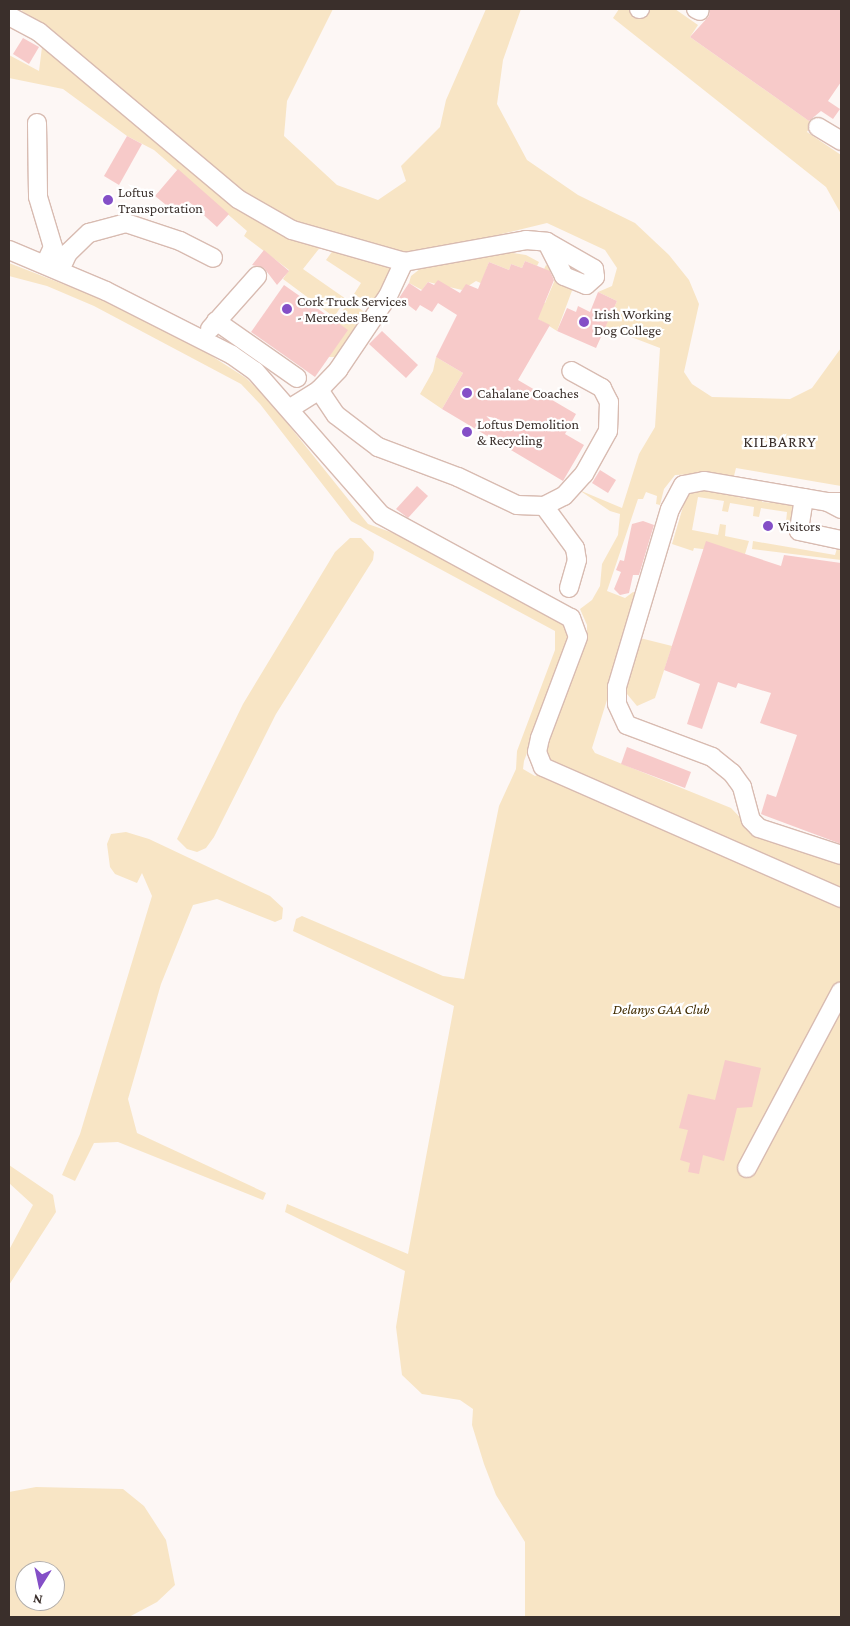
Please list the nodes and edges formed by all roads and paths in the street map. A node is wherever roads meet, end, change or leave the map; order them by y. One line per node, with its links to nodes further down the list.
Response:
1 (9, 16): 8 (lane)
2 (37, 123): 9 (lane)
3 (818, 127): 4 (lane)
4 (841, 141)
5 (547, 242): 8 (lane)
6 (9, 250): 9 (lane)
7 (213, 258): 9 (lane)
8 (404, 262): 15 (lane)
9 (52, 267): 12 (lane)
10 (257, 276): 11 (lane)
11 (216, 321): 12 (lane); 14 (lane)
12 (204, 341): 16 (lane)
13 (571, 371): 19 (lane)
14 (297, 378)
15 (319, 390): 16 (lane); 19 (lane)
16 (289, 409): 23 (lane)
17 (804, 498): 18 (lane); 20 (lane); 22 (lane)
18 (837, 504)
19 (544, 506): 21 (lane)
20 (841, 540)
21 (569, 588)
22 (841, 855)
23 (841, 898)
24 (841, 991): 25 (lane)
25 (747, 1168)

